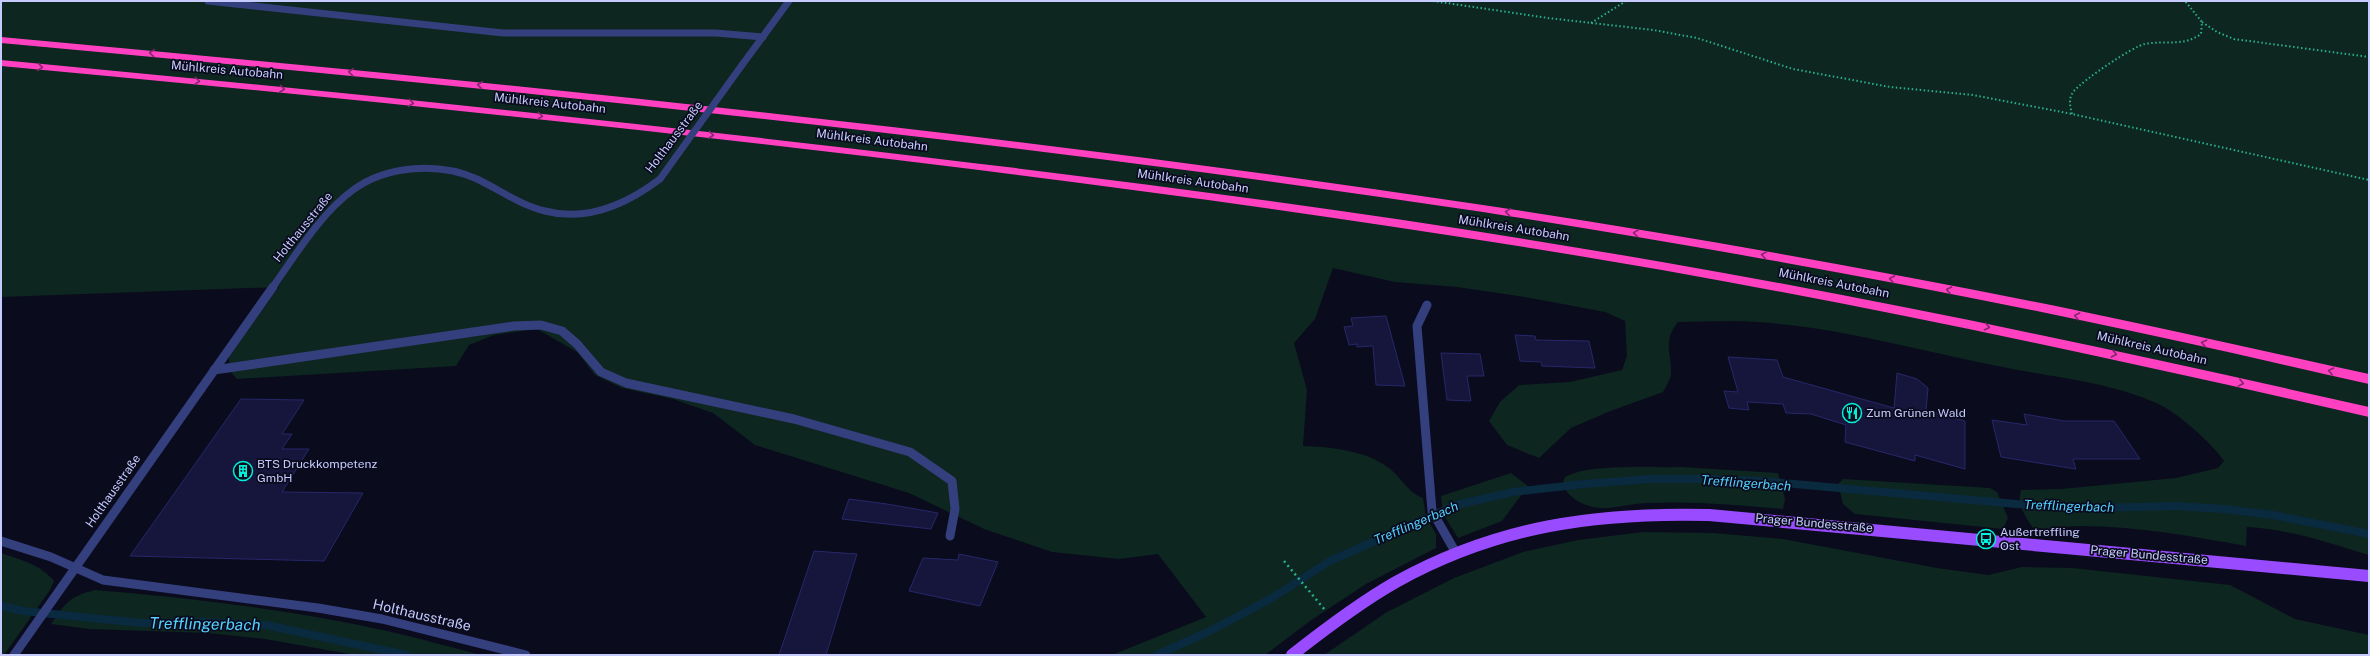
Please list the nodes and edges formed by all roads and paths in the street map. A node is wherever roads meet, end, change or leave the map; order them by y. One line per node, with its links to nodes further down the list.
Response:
1 (208, 1): 8 (street)
2 (789, 1): 8 (street, Holthausstraße)
3 (1433, 1): 7 (path)
4 (1626, 1): 7 (path)
5 (2185, 1): 6 (path)
6 (2202, 22): 10 (path); 12 (path)
7 (1590, 23): 12 (path)
8 (763, 37): 15 (street, Holthausstraße, bridge)
9 (1, 40): 16 (highway, Mühlkreis Autobahn, one-way to 9)
10 (2369, 57)
11 (1, 63): 17 (highway, Mühlkreis Autobahn, one-way to 17)
12 (2072, 114): 13 (path)
13 (2369, 180)
14 (1427, 305): 20 (street)
15 (214, 370): 18 (street); 22 (street, Holthausstraße)
16 (2369, 379)
17 (2369, 412)
18 (950, 536)
19 (1, 541): 22 (street)
20 (1456, 553): 23 (main road, Prager Bundesstraße); 27 (main road, Prager Bundesstraße)
21 (1284, 561): 24 (path)
22 (75, 569): 25 (street, Holthausstraße); 26 (street, Holthausstraße)
23 (2369, 576)
24 (1313, 595)
25 (14, 655)
26 (526, 655)
27 (1292, 655)

